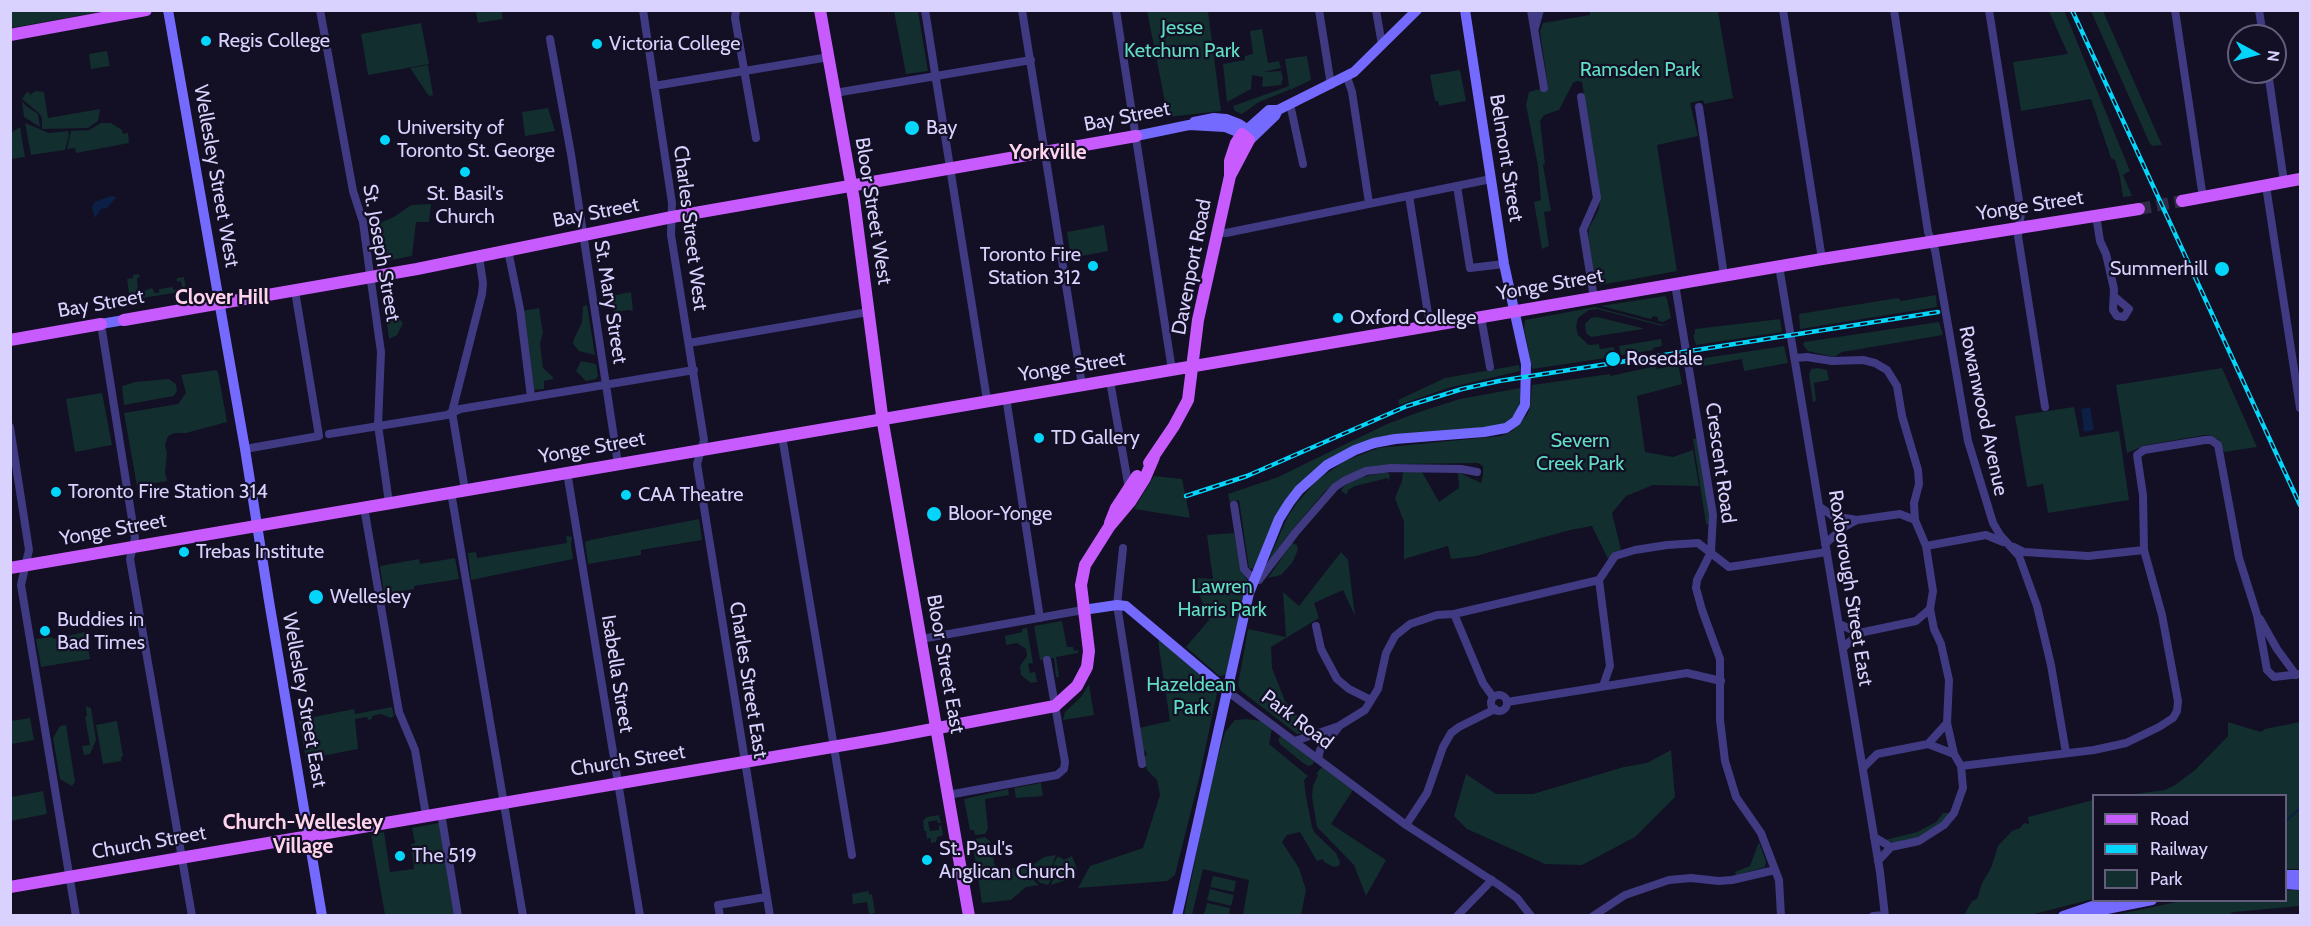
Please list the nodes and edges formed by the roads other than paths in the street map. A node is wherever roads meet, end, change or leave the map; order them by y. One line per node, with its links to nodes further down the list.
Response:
1 (146, 10): 21 (main road)
2 (168, 10): 71 (street, Wellesley Street West)
3 (320, 10): 66 (street, St. Joseph Street)
4 (643, 10): 31 (street, Charles Street West)
5 (736, 10): 26 (street)
6 (820, 10): 24 (main road, Bloor Street West)
7 (925, 10): 27 (street)
8 (1022, 10): 25 (street)
9 (1116, 10): 38 (street)
10 (1319, 10): 30 (street)
11 (1376, 10): 23 (street)
12 (1417, 10): 23 (street, Davenport Road)
13 (1465, 10): 43 (street, Belmont Street)
14 (1531, 10): 20 (street)
15 (1540, 10): 20 (street)
16 (1784, 10): 62 (street)
17 (1894, 10): 59 (street, Rowanwood Avenue)
18 (1989, 10): 56 (street)
19 (2175, 10): 50 (street)
20 (1535, 29): 32 (street)
21 (10, 35)
22 (550, 39): 58 (street, St. Mary Street)
23 (1383, 45): 28 (street, Davenport Road)
24 (828, 57): 26 (street); 33 (main road, Bloor Street West)
25 (1031, 60): 27 (street); 40 (street)
26 (744, 71): 31 (street); 39 (street)
27 (935, 76): 33 (street); 42 (street)
28 (1347, 77): 30 (street, Davenport Road); 52 (street)
29 (2270, 84): 45 (street)
30 (1331, 85): 35 (street, Davenport Road)
31 (654, 86): 55 (street, Charles Street West)
32 (1544, 88)
33 (835, 93): 48 (main road, Bloor Street West)
34 (1581, 97): 70 (street)
35 (1290, 104): 37 (street, Davenport Road); 41 (street)
36 (1699, 107): 65 (street)
37 (1248, 134): 38 (street, Bay Street); 57 (main road, Davenport Road)
38 (1136, 136): 40 (main road, Bay Street); 84 (street)
39 (756, 138)
40 (1046, 152): 42 (main road, Bay Street); 88 (street)
41 (1303, 164)
42 (950, 169): 48 (main road, Bay Street); 91 (street)
43 (1491, 179): 46 (street); 63 (street, Belmont Street)
44 (2301, 179): 45 (main road)
45 (2284, 182): 47 (main road)
46 (1457, 186): 49 (street); 63 (street)
47 (2266, 186): 50 (main road); 86 (street)
48 (851, 187): 55 (main road, Bay Street); 73 (main road, Bloor Street West)
49 (1409, 196): 52 (street); 77 (street)
50 (2203, 198): 51 (main road)
51 (2182, 201)
52 (1369, 203): 57 (street)
53 (2139, 209): 54 (main road, Yonge Street)
54 (2096, 215): 56 (main road, Yonge Street); 69 (street)
55 (672, 217): 58 (main road, Bay Street); 79 (street, Charles Street West)
56 (2019, 226): 59 (main road, Yonge Street); 92 (street)
57 (1216, 232): 81 (main road, Davenport Road)
58 (583, 235): 60 (main road, Bay Street); 87 (street, St. Mary Street)
59 (1931, 241): 62 (main road, Yonge Street); 119 (street, Rowanwood Avenue)
60 (508, 250): 61 (main road, Bay Street); 89 (street)
61 (479, 256): 66 (main road, Bay Street); 94 (street)
62 (1822, 259): 64 (main road, Yonge Street)
63 (1504, 264): 72 (street, Belmont Street)
64 (1779, 266): 65 (main road, Yonge Street); 80 (street, Roxborough Street East)
65 (1724, 275): 67 (main road, Yonge Street)
66 (370, 277): 68 (main road, Bay Street); 96 (street, St. Joseph Street)
67 (1675, 284): 70 (main road, Yonge Street); 125 (street, Crescent Road)
68 (295, 291): 71 (main road, Bay Street); 100 (street)
69 (2115, 297)
70 (1594, 298): 72 (main road, Yonge Street)
71 (220, 304): 75 (main road, Bay Street); 100 (street, Wellesley Street West)
72 (1514, 311): 74 (main road, Yonge Street); 128 (street, Belmont Street)
73 (868, 312): 79 (street); 95 (main road, Bloor Street West)
74 (1480, 317): 77 (main road, Yonge Street); 82 (street)
75 (124, 320): 76 (street, Bay Street)
76 (101, 324): 78 (main road, Bay Street); 121 (street)
77 (1430, 326): 81 (main road, Yonge Street)
78 (10, 340)
79 (689, 343): 83 (street, Charles Street West)
80 (1796, 358): 110 (street); 113 (street, Roxborough Street East)
81 (1193, 366): 84 (main road, Yonge Street); 102 (main road)
82 (1490, 367)
83 (694, 370): 87 (street); 101 (street, Charles Street West)
84 (1172, 370): 85 (main road, Yonge Street)
85 (1110, 381): 88 (main road, Yonge Street); 106 (street)
86 (2299, 383): 93 (street)
87 (606, 384): 89 (street); 103 (street, St. Mary Street)
88 (1082, 385): 90 (main road, Yonge Street)
89 (531, 397): 94 (street)
90 (1006, 397): 91 (main road, Yonge Street); 135 (street)
91 (987, 400): 95 (main road, Yonge Street)
92 (2045, 407)
93 (2301, 408)
94 (452, 412): 96 (street); 107 (street)
95 (882, 418): 99 (main road, Yonge Street); 141 (main road, Bloor Street East)
96 (378, 426): 98 (street); 109 (street, St. Joseph Street)
97 (10, 427): 126 (street)
98 (328, 434)
99 (782, 436): 101 (main road, Yonge Street); 160 (street)
100 (245, 449): 117 (street, Wellesley Street West)
101 (701, 449): 103 (main road, Yonge Street); 166 (street, Charles Street East)
102 (1154, 457): 106 (main road); 118 (main road)
103 (618, 464): 104 (main road, Yonge Street)
104 (567, 472): 107 (main road, Yonge Street); 170 (street, Isabella Street)
105 (1477, 472): 128 (street)
106 (1129, 489): 118 (main road)
107 (465, 490): 108 (main road, Yonge Street)
108 (450, 492): 109 (main road, Yonge Street); 172 (street)
109 (389, 503): 112 (main road, Yonge Street)
110 (1914, 503): 114 (street); 116 (street)
111 (1234, 505): 128 (street)
112 (364, 507): 117 (main road, Yonge Street); 174 (street)
113 (1820, 507): 115 (street); 123 (street, Roxborough Street East)
114 (1900, 514): 115 (street); 116 (street)
115 (1857, 520): 123 (street)
116 (1915, 520): 120 (street)
117 (257, 525): 121 (main road, Yonge Street); 176 (street, Wellesley Street East)
118 (1109, 527): 132 (main road)
119 (2009, 545): 120 (street); 124 (street); 162 (street, Rowanwood Avenue)
120 (1926, 546): 131 (street)
121 (132, 547): 126 (main road, Yonge Street); 180 (street)
122 (1123, 548): 130 (street)
123 (1826, 548): 125 (street); 137 (street, Roxborough Street East)
124 (2144, 550): 134 (street); 162 (street)
125 (1711, 552): 129 (street); 146 (street, Crescent Road)
126 (25, 565): 127 (main road, Yonge Street); 183 (street)
127 (10, 568)
128 (1254, 580): 149 (street)
129 (1599, 580): 133 (street); 144 (street)
130 (1117, 605): 132 (street); 149 (street, Park Road); 167 (street)
131 (1930, 609): 136 (street); 139 (street)
132 (1083, 610): 135 (street); 153 (main road)
133 (1454, 614): 150 (street); 151 (street)
134 (2257, 615): 145 (street); 145 (street)
135 (1040, 618): 141 (street)
136 (1916, 621): 139 (street); 140 (street)
137 (1839, 624): 140 (street); 142 (street, Roxborough Street East)
138 (1316, 626): 151 (street)
139 (1934, 629): 155 (street)
140 (1859, 633): 142 (street)
141 (921, 639): 157 (main road, Bloor Street East)
142 (1843, 648): 161 (street, Roxborough Street East)
143 (1047, 660): 153 (street)
144 (1610, 666): 147 (street); 148 (street)
145 (2298, 674)
146 (1721, 681): 147 (street); 182 (street, Crescent Road)
147 (1622, 682): 148 (street)
148 (1603, 686): 152 (street)
149 (1227, 691): 158 (street, Park Road); 198 (street)
150 (1493, 697): 152 (street); 154 (street)
151 (1371, 700): 156 (street)
152 (1507, 702): 154 (street)
153 (1055, 706): 157 (main road, Church Street); 171 (street)
154 (1495, 710): 175 (street)
155 (1947, 723): 159 (street); 164 (street)
156 (1339, 726): 158 (street); 165 (street)
157 (936, 729): 160 (main road, Church Street); 171 (main road, Bloor Street East)
158 (1295, 741): 165 (street, Park Road)
159 (1928, 744): 163 (street); 164 (street)
160 (834, 747): 166 (main road, Church Street); 179 (street)
161 (1859, 747): 163 (street); 169 (street, Roxborough Street East)
162 (2066, 753): 168 (street)
163 (1877, 754): 169 (street)
164 (1954, 754): 168 (street)
165 (1318, 759): 175 (street, Park Road)
166 (744, 762): 170 (main road, Church Street); 186 (street, Charles Street East)
167 (1142, 764)
168 (1961, 766): 178 (street)
169 (1863, 768): 177 (street, Roxborough Street East)
170 (618, 783): 172 (main road, Church Street); 194 (street, Isabella Street)
171 (948, 795): 197 (main road, Bloor Street East)
172 (503, 802): 173 (main road, Church Street); 193 (street)
173 (441, 813): 174 (main road, Church Street); 192 (street)
174 (426, 815): 176 (main road, Church Street)
175 (1406, 825): 184 (street, Park Road)
176 (309, 836): 180 (main road, Church Street); 191 (street, Wellesley Street East)
177 (1874, 837): 178 (street); 181 (street, Roxborough Street East)
178 (1891, 847): 181 (street)
179 (852, 855)
180 (182, 858): 183 (main road, Church Street); 190 (street)
181 (1878, 861): 204 (street, Roxborough Street East)
182 (1775, 870): 201 (street); 202 (street, Crescent Road)
183 (69, 877): 185 (main road, Church Street); 189 (street)
184 (1492, 880): 199 (street); 200 (street, Park Road)
185 (10, 887)
186 (766, 897): 195 (street); 196 (street, Charles Street East)
187 (2104, 902): 205 (street)
188 (2141, 902): 206 (street)
189 (76, 915)
190 (192, 915)
191 (322, 915)
192 (458, 915)
193 (523, 915)
194 (640, 915)
195 (720, 915)
196 (770, 915)
197 (969, 915)
198 (1177, 915)
199 (1457, 915)
200 (1531, 915)
201 (1593, 915)
202 (1781, 915)
203 (1873, 915): 204 (street)
204 (1885, 915)
205 (2063, 915)
206 (2072, 915)

